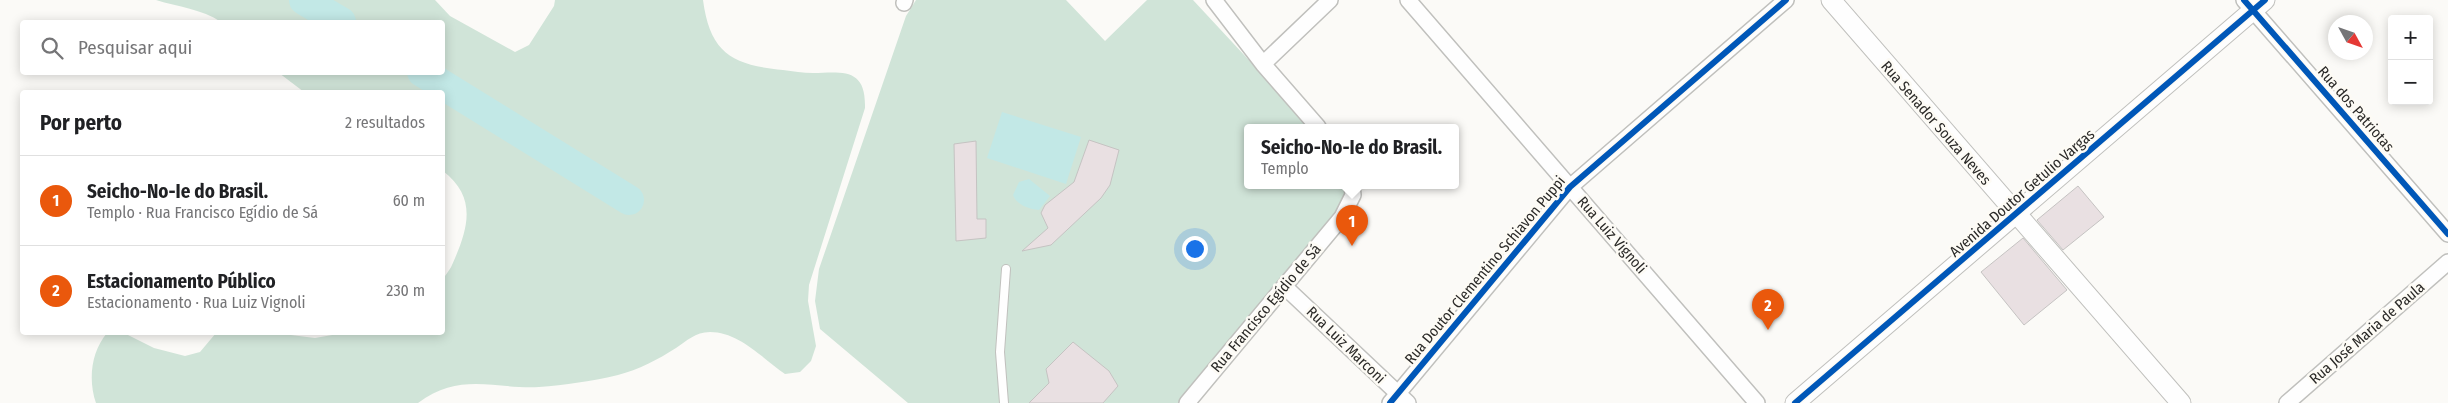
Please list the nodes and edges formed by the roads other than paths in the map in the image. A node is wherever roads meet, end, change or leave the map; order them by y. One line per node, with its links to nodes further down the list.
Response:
1 (1214, 0): 7 (street)
2 (1330, 0): 7 (street)
3 (1408, 0): 9 (street, Rua Luiz Vignoli)
4 (1786, 0): 9 (street, Rua Doutor Clementino Schiavon Puppi)
5 (1831, 0): 11 (street, Rua Senador Souza Neves)
6 (2254, 3): 11 (street, Avenida Doutor Getulio Vargas); 12 (street, Rua dos Patriotas)
7 (1263, 64): 8 (street)
8 (1315, 124)
9 (1570, 187): 16 (street, Rua Doutor Clementino Schiavon Puppi); 19 (street, Rua Luiz Vignoli)
10 (1352, 189): 15 (street, Rua Francisco Egídio de Sá)
11 (2016, 215): 20 (street, Avenida Doutor Getulio Vargas); 21 (street, Rua Senador Souza Neves)
12 (2448, 234)
13 (2448, 262): 22 (street, Rua José Maria de Paula)
14 (1006, 269): 17 (lane)
15 (1285, 287): 16 (street, Rua Luiz Marconi); 18 (street, Rua Francisco Egídio de Sá)
16 (1398, 400)
17 (1004, 403)
18 (1187, 403)
19 (1758, 403)
20 (1795, 403)
21 (2181, 403)
22 (2286, 403)

